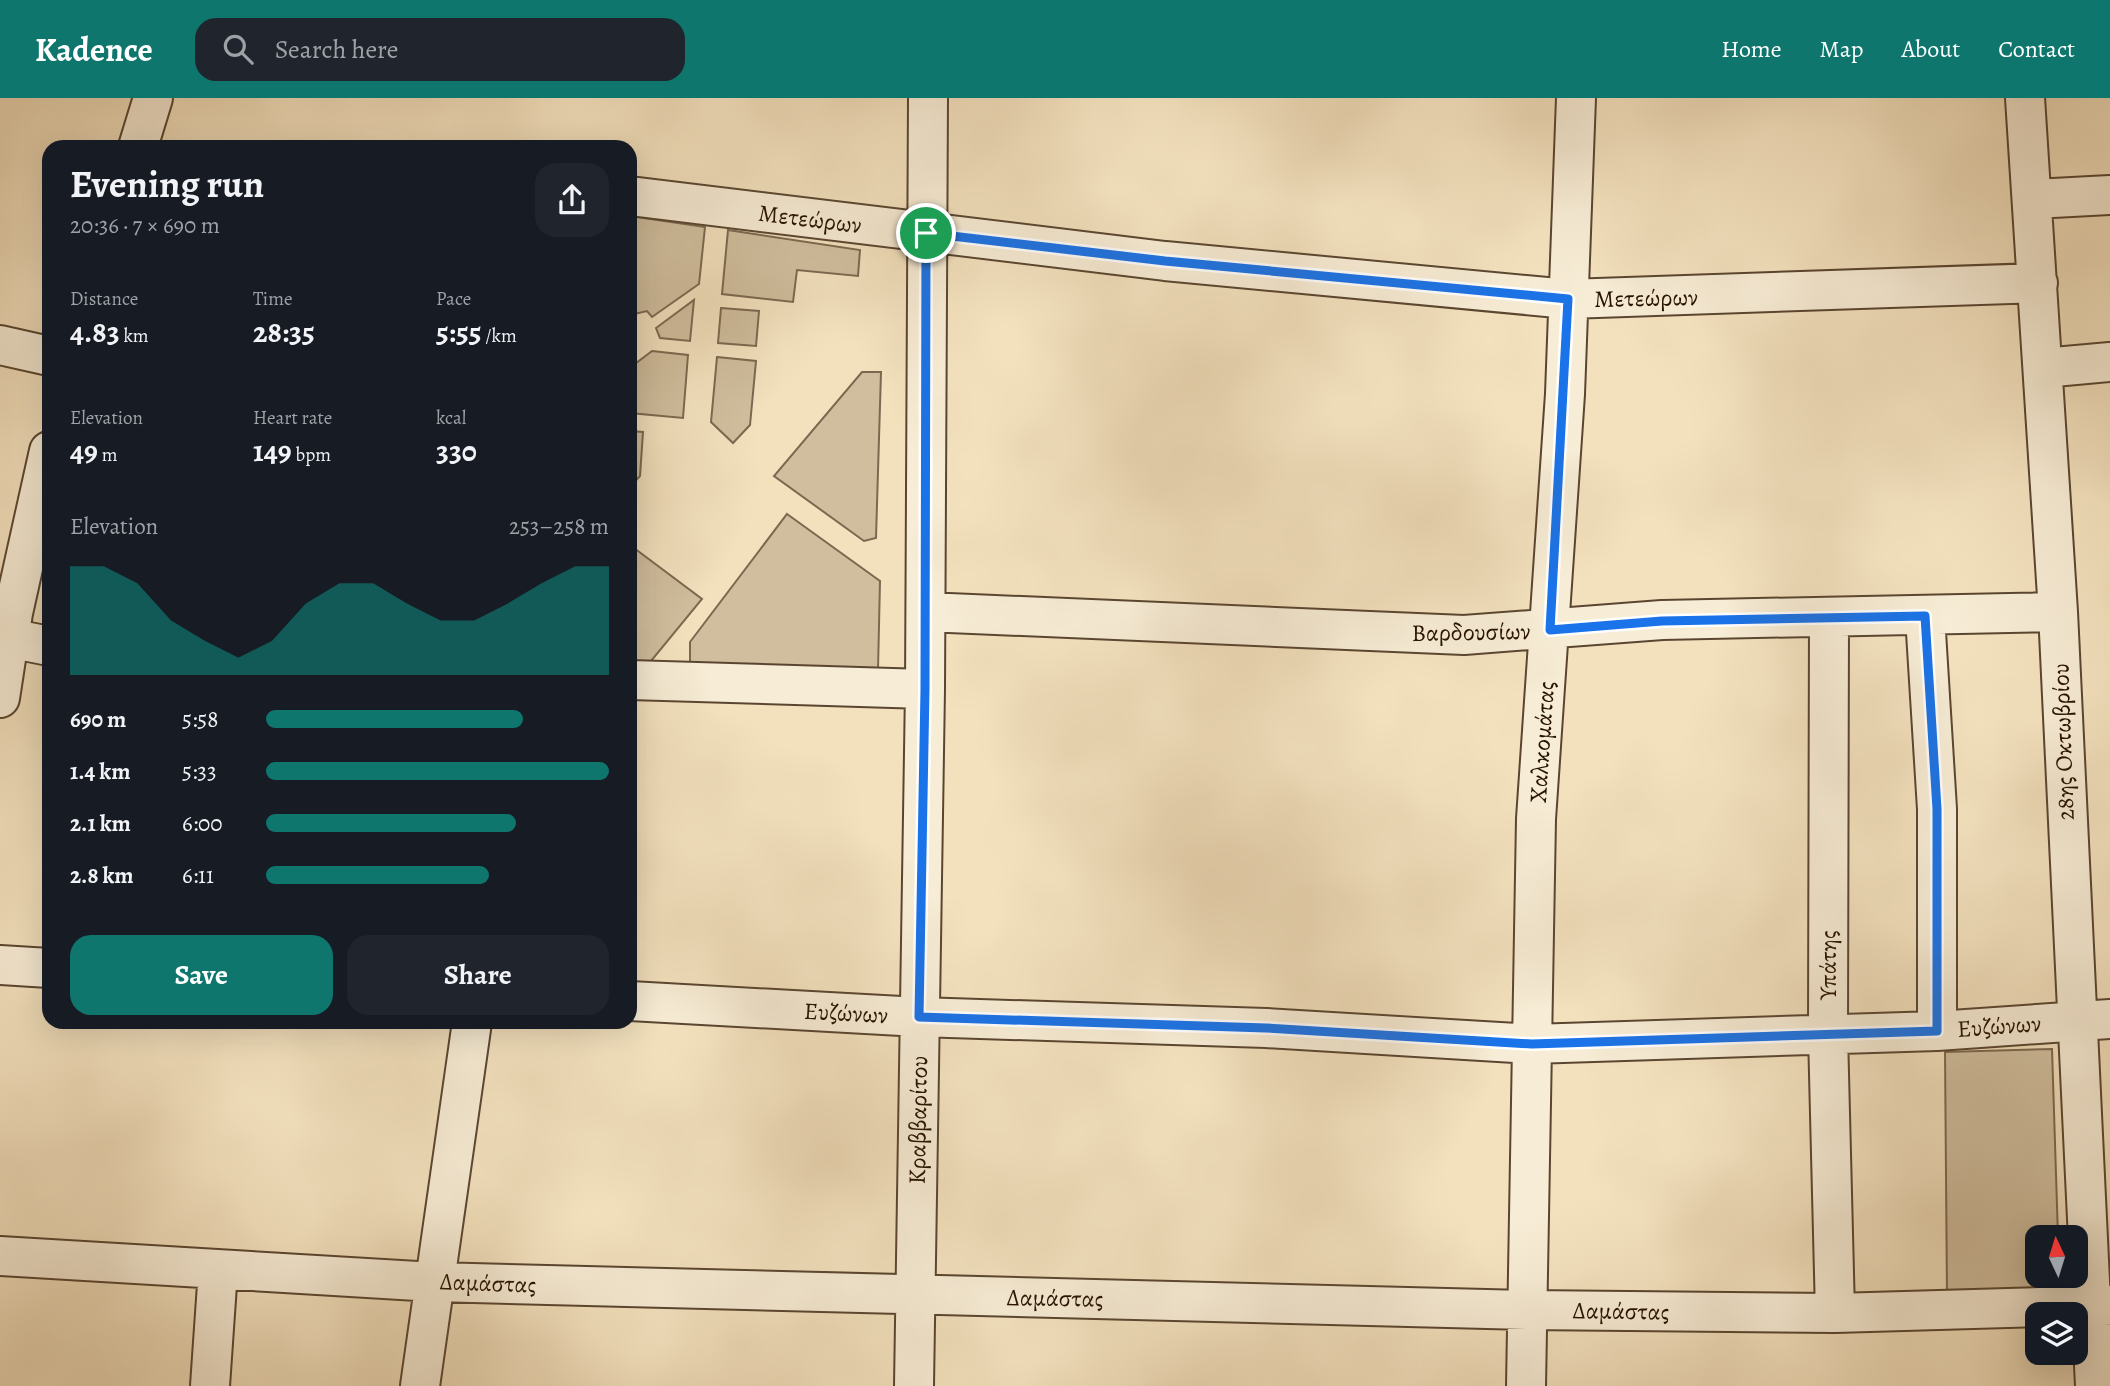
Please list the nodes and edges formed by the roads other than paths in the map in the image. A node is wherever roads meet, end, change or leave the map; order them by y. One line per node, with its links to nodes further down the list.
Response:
1 (153, 98): 5 (street)
2 (928, 98): 9 (street, Κραββαρίτου)
3 (1576, 98): 11 (street, Χαλκομάτας)
4 (2025, 98): 8 (street, 28ης Οκτωβρίου)
5 (140, 140)
6 (2110, 195): 8 (street)
7 (637, 197): 9 (street, Μετεώρων)
8 (2034, 199): 10 (street, 28ης Οκτωβρίου)
9 (926, 233): 11 (street, Μετεώρων); 17 (street, Κραββαρίτου)
10 (2038, 283): 11 (street, Μετεώρων); 15 (street, 28ης Οκτωβρίου)
11 (1568, 299): 22 (street, Χαλκομάτας)
12 (0, 345): 13 (street)
13 (42, 354)
14 (2110, 362): 15 (street)
15 (2043, 368): 18 (street, 28ης Οκτωβρίου)
16 (42, 479): 21 (street)
17 (926, 612): 22 (street, Βαρδουσίων); 25 (street, Κραββαρίτου)
18 (2058, 612): 19 (street, Βαρδουσίων); 31 (street, 28ης Οκτωβρίου)
19 (1925, 616): 20 (street, Βαρδουσίων); 33 (street)
20 (1829, 617): 22 (street, Βαρδουσίων); 34 (street, Υπάτης)
21 (7, 621): 23 (street); 26 (street)
22 (1550, 630): 35 (street, Χαλκομάτας)
23 (42, 642)
24 (637, 680): 25 (street)
25 (925, 689): 30 (street, Κραββαρίτου)
26 (0, 698)
27 (0, 965): 28 (street)
28 (42, 968)
29 (637, 1001): 30 (street, Ευζώνων)
30 (919, 1017): 35 (street, Ευζώνων); 39 (street, Κραββαρίτου)
31 (2093, 1020): 33 (street, Ευζώνων); 40 (street, 28ης Οκτωβρίου)
32 (471, 1029): 38 (street)
33 (1937, 1031): 34 (street, Ευζώνων)
34 (1828, 1034): 35 (street, Ευζώνων); 42 (street, Υπάτης)
35 (1532, 1044): 41 (street, Χαλκομάτας)
36 (0, 1256): 37 (street, Δαμάστας)
37 (218, 1270): 38 (street, Δαμάστας); 43 (street)
38 (434, 1282): 39 (street, Δαμάστας); 44 (street)
39 (917, 1294): 41 (street, Δαμάστας); 45 (street, Κραββαρίτου)
40 (2101, 1306): 42 (street, Δαμάστας); 47 (street, 28ης Οκτωβρίου)
41 (1527, 1310): 42 (street, Δαμάστας); 46 (street, Χαλκομάτας)
42 (1835, 1313)
43 (209, 1386)
44 (420, 1386)
45 (914, 1386)
46 (1526, 1386)
47 (2095, 1386)

